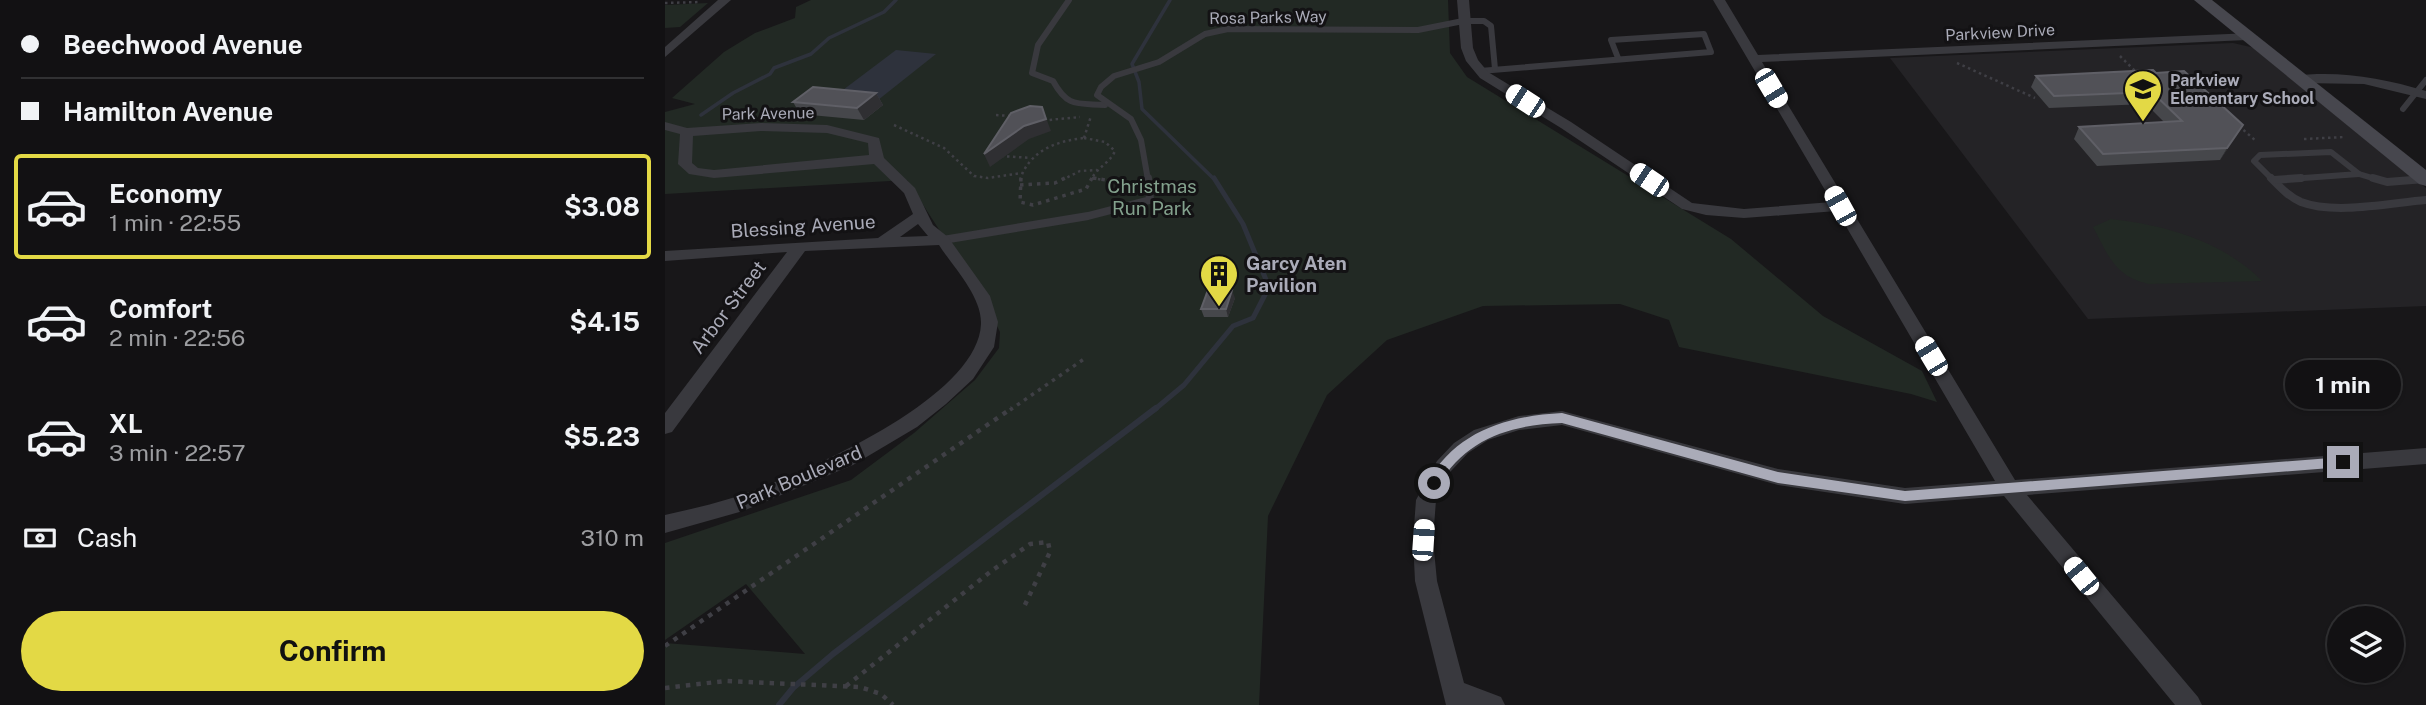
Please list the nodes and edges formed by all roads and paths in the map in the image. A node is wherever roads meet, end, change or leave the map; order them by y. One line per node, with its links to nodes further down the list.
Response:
1 (725, 0): 11 (street)
2 (1069, 0): 21 (lane)
3 (1462, 0): 8 (street)
4 (1719, 0): 13 (street)
5 (2202, 0): 9 (street)
6 (709, 2): 7 (path)
7 (665, 4)
8 (1463, 21): 15 (street); 15 (lane); 21 (lane, Rosa Parks Way)
9 (2247, 36): 13 (street, Parkview Drive); 17 (street)
10 (2113, 50): 16 (path)
11 (665, 54)
12 (1618, 58): 12 (lane); 15 (lane)
13 (1754, 59): 47 (street)
14 (1957, 62): 20 (path)
15 (1487, 70): 47 (street)
16 (2143, 79)
17 (2299, 79): 19 (street); 30 (street)
18 (2426, 80): 19 (lane)
19 (2421, 93): 22 (lane)
20 (2035, 98)
21 (1105, 105): 49 (lane)
22 (2403, 109)
23 (996, 115): 24 (path)
24 (1021, 117)
25 (1035, 117): 31 (path)
26 (2235, 123): 33 (path)
27 (894, 125): 39 (path)
28 (665, 126): 29 (street, Park Avenue)
29 (687, 132): 36 (street, Park Avenue); 36 (street)
30 (2369, 135): 32 (path); 43 (street)
31 (1084, 138): 35 (path); 38 (path)
32 (2297, 139)
33 (2248, 142)
34 (998, 155): 37 (path)
35 (1033, 157): 37 (path); 39 (path)
36 (877, 159): 48 (street, Park Avenue)
37 (1016, 159): 39 (path)
38 (1097, 170): 41 (path); 45 (path)
39 (1022, 171): 45 (path)
40 (2359, 174): 42 (lane); 42 (lane); 43 (lane)
41 (1092, 178): 44 (path); 45 (path)
42 (2274, 180): 46 (lane)
43 (2426, 180)
44 (1112, 181)
45 (1020, 185)
46 (2426, 200)
47 (1840, 206): 56 (street)
48 (922, 215): 49 (street, Park Avenue); 50 (street)
49 (943, 240): 50 (street, Blessing Avenue); 57 (street, Park Boulevard)
50 (882, 242): 51 (street, Blessing Avenue)
51 (800, 246): 52 (street, Blessing Avenue); 54 (street, Arbor Street)
52 (665, 256)
53 (1084, 359): 59 (path)
54 (665, 427)
55 (2426, 456): 56 (street)
56 (2010, 489): 62 (street); 65 (street)
57 (665, 524)
58 (1023, 609): 60 (path)
59 (665, 646)
60 (846, 686): 61 (path); 63 (path)
61 (665, 688)
62 (1455, 697): 64 (street)
63 (893, 705)
64 (1493, 705)
65 (2190, 705)

